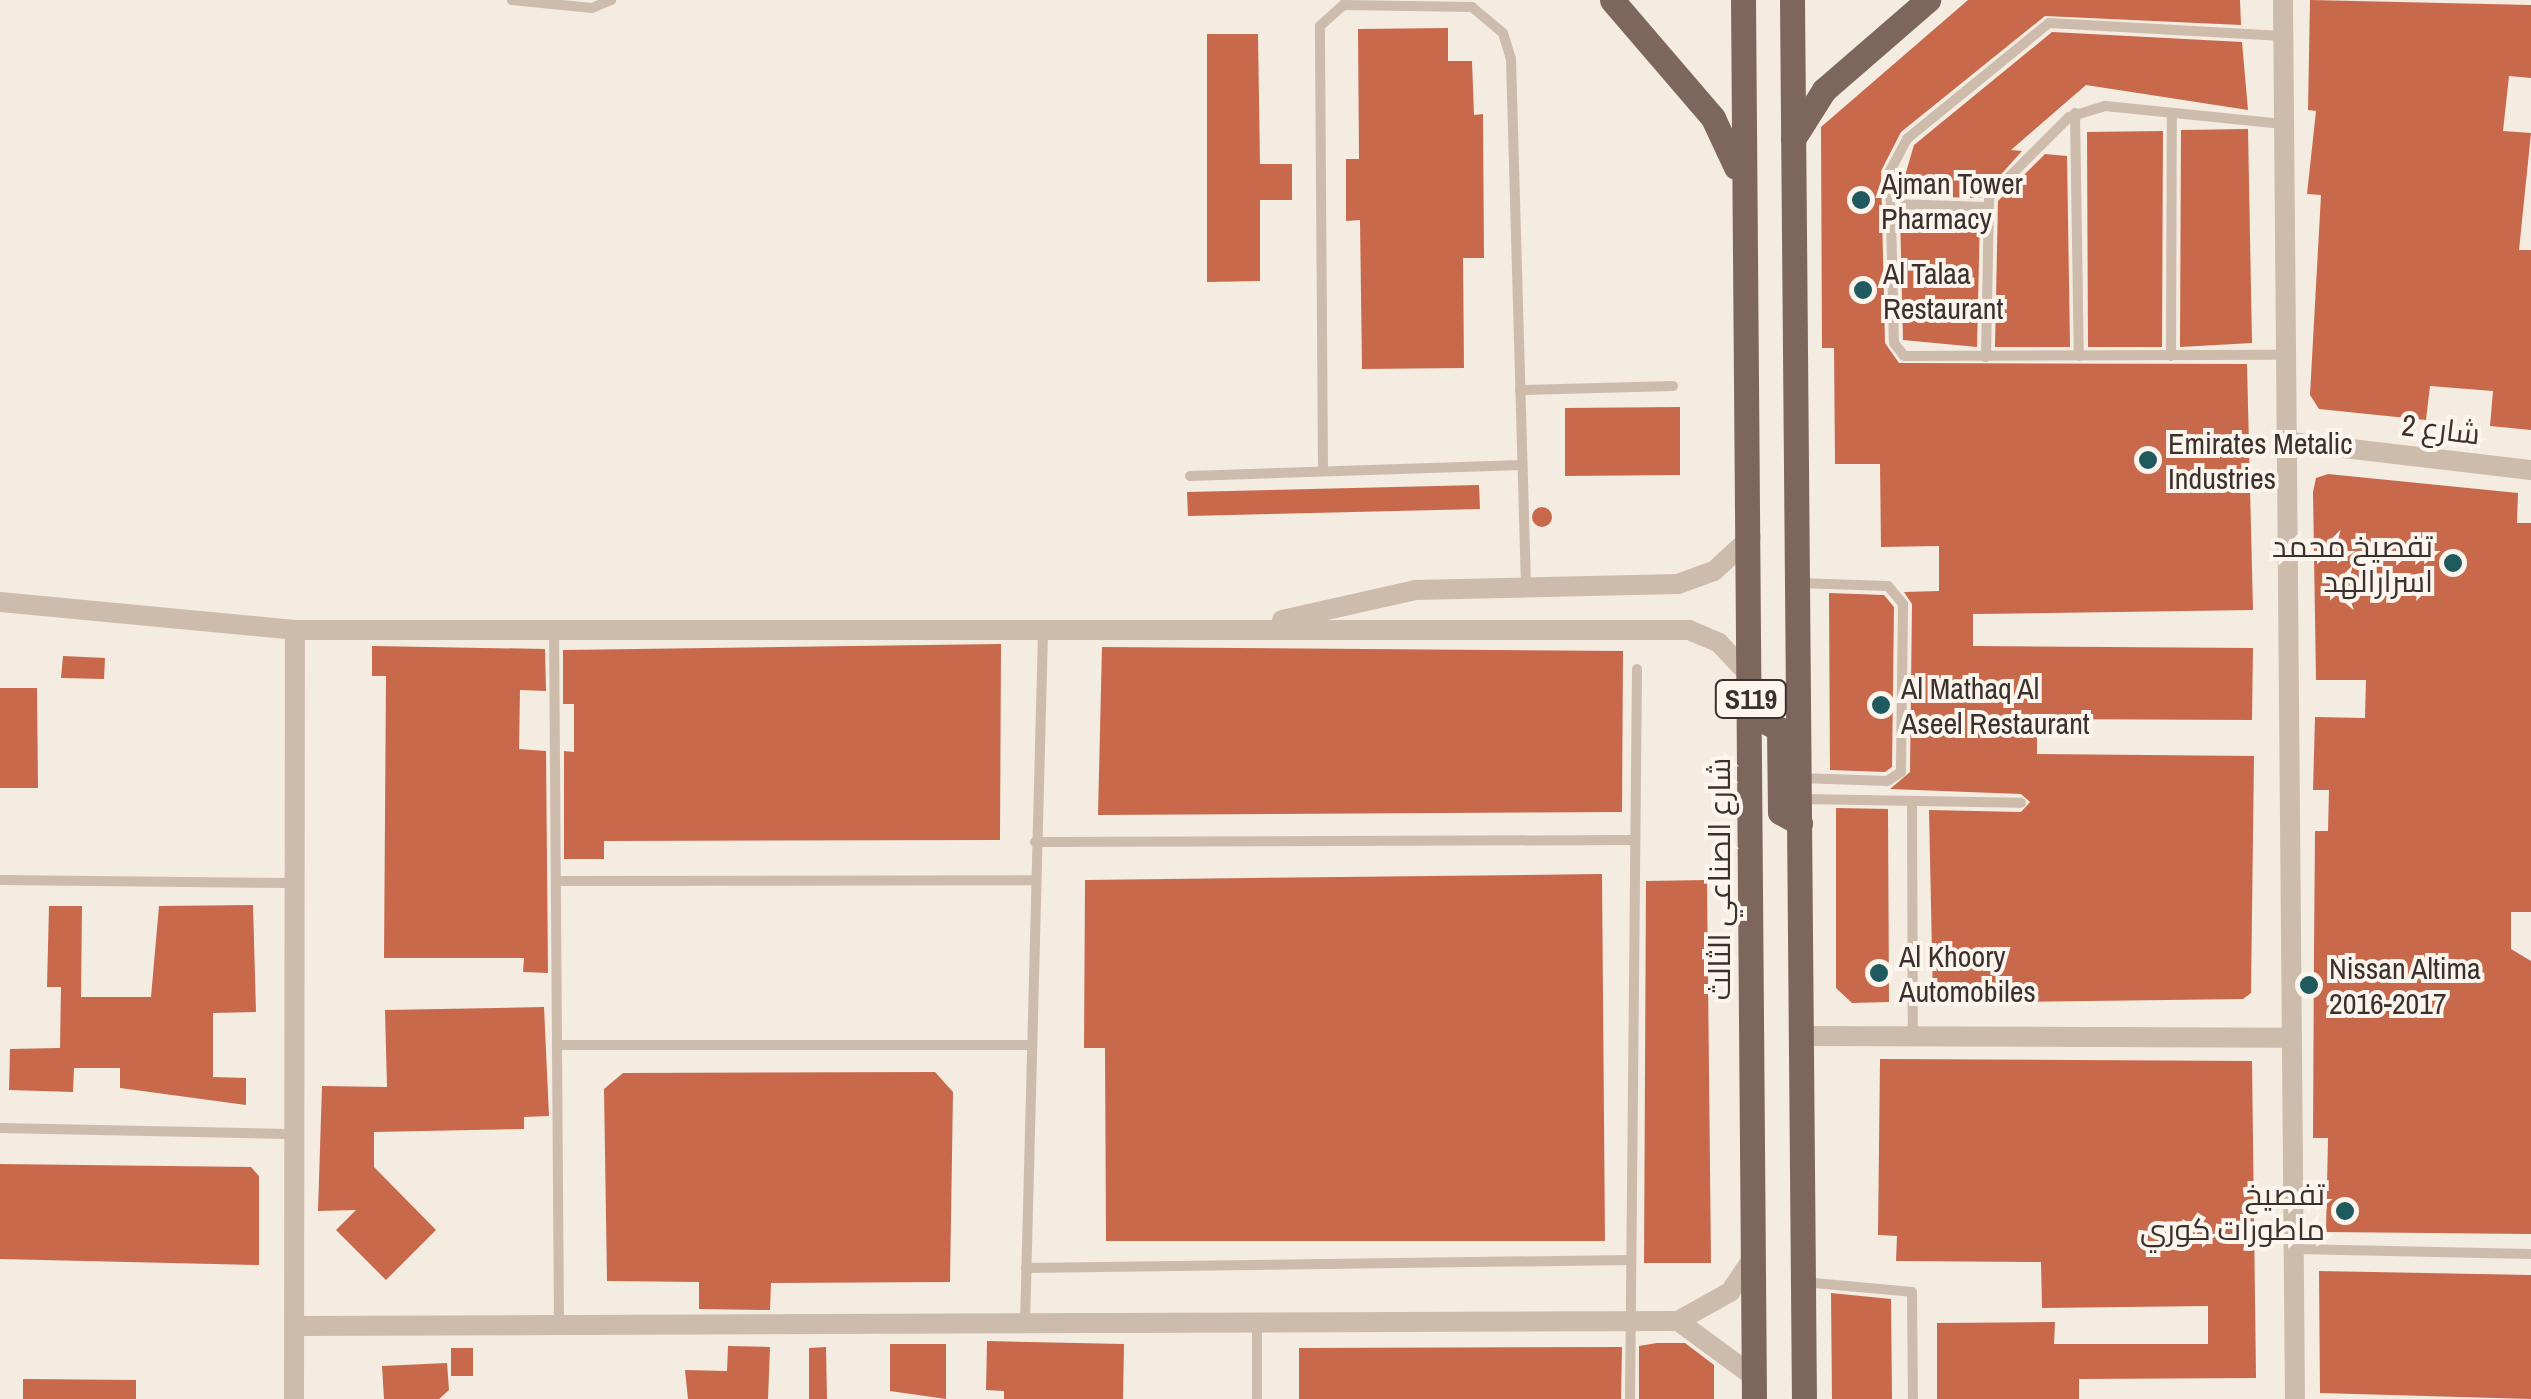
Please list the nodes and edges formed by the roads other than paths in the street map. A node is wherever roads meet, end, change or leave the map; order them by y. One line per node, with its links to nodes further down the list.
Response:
1 (512, 0): 2 (lane)
2 (611, 0)
3 (1612, 0): 13 (main road)
4 (1742, 0): 13 (main road, شارع الصناعي الثالث / S119)
5 (1792, 0): 12 (main road, S119)
6 (1928, 0): 12 (main road)
7 (2283, 0): 8 (street)
8 (2283, 36): 11 (street); 14 (lane)
9 (2076, 113): 10 (lane); 15 (lane); 17 (lane)
10 (2172, 113): 11 (lane); 18 (lane)
11 (2283, 124): 16 (street)
12 (1789, 149): 28 (main road, S119)
13 (1742, 184): 27 (main road, شارع الصناعي الثالث / S119)
14 (1891, 204): 15 (lane); 19 (lane)
15 (1986, 207): 19 (lane)
16 (2284, 355): 18 (lane); 22 (street)
17 (2079, 356): 18 (lane); 19 (lane)
18 (2172, 356)
19 (1986, 357)
20 (1673, 386): 21 (lane)
21 (1520, 390): 23 (lane); 25 (lane)
22 (2284, 440): 24 (street, شارع 2); 49 (street)
23 (1522, 465): 25 (lane); 29 (lane)
24 (2531, 470)
25 (1323, 472): 26 (lane)
26 (1190, 476)
27 (1751, 537): 29 (street); 36 (main road, شارع الصناعي الثالث / S119)
28 (1796, 583): 38 (main road, S119); 38 (lane)
29 (1526, 586): 31 (street)
30 (0, 602): 33 (street)
31 (1266, 625): 34 (street); 36 (street)
32 (554, 626): 33 (street); 34 (street); 45 (lane)
33 (295, 630): 46 (street)
34 (1043, 631): 42 (lane)
35 (1637, 668): 41 (lane)
36 (1751, 677): 37 (main road, شارع الصناعي الثالث / S119)
37 (1751, 714): 38 (main road); 57 (main road, شارع الصناعي الثالث / S119)
38 (1800, 800): 39 (lane); 47 (main road, S119)
39 (1912, 801): 40 (lane); 48 (lane)
40 (2021, 804)
41 (1635, 840): 42 (lane); 56 (lane)
42 (1035, 842): 44 (lane)
43 (0, 880): 46 (lane)
44 (1034, 880): 45 (lane); 51 (lane)
45 (558, 881): 50 (lane)
46 (294, 883): 53 (street)
47 (1802, 1036): 48 (street); 59 (main road, S119)
48 (1913, 1036): 49 (street)
49 (2292, 1038): 54 (street)
50 (561, 1045): 51 (lane); 65 (lane)
51 (1031, 1045): 58 (lane)
52 (0, 1128): 53 (lane)
53 (297, 1134): 64 (street)
54 (2295, 1249): 55 (lane); 72 (street)
55 (2531, 1254)
56 (1630, 1260): 58 (lane); 61 (lane)
57 (1752, 1260): 60 (street); 66 (main road, شارع الصناعي الثالث / S119)
58 (1026, 1268): 63 (lane)
59 (1803, 1282): 70 (main road, S119); 71 (lane)
60 (1678, 1321): 61 (street); 66 (street)
61 (1630, 1322): 62 (street); 69 (lane)
62 (1257, 1324): 63 (street); 68 (lane)
63 (1025, 1325): 65 (street)
64 (295, 1326): 65 (street); 67 (street)
65 (559, 1326)
66 (1754, 1387)
67 (294, 1399)
68 (1257, 1399)
69 (1630, 1399)
70 (1804, 1399)
71 (1913, 1399)
72 (2295, 1399)

